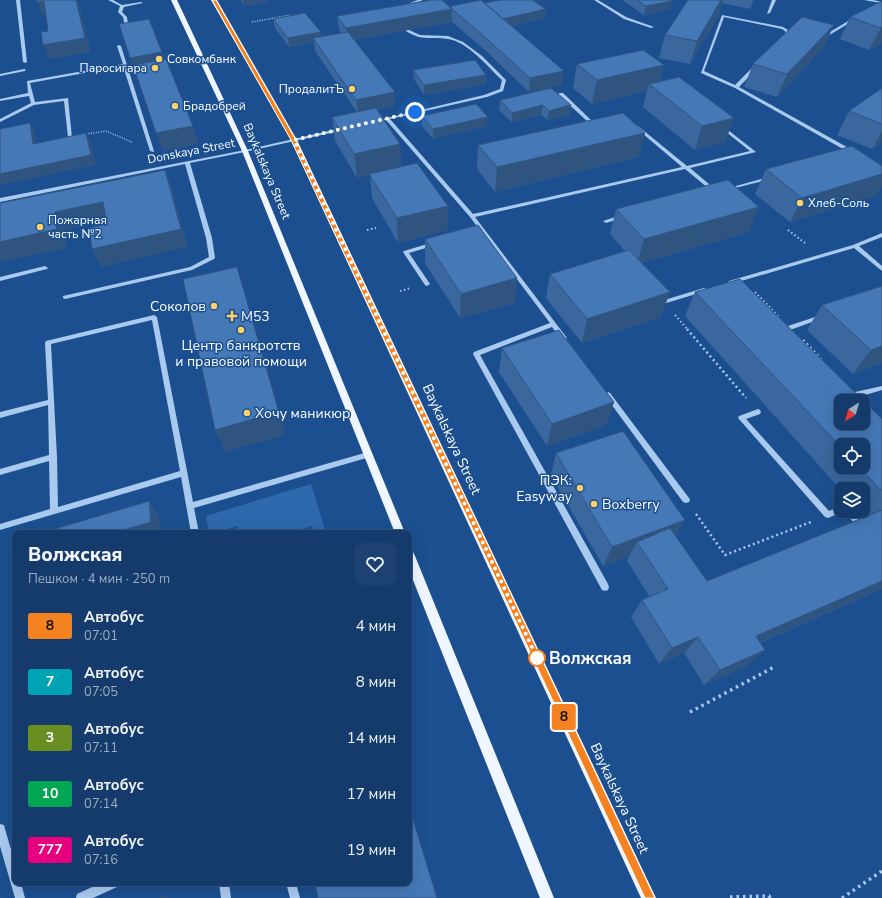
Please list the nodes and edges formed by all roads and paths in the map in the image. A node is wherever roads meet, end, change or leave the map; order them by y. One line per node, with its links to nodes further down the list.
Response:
1 (25, 0): 9 (street)
2 (110, 0): 12 (street)
3 (174, 0): 43 (main road, Baykalskaya Street)
4 (214, 0): 41 (main road, Baykalskaya Street)
5 (421, 0): 14 (street)
6 (596, 0): 19 (street)
7 (774, 0): 15 (street)
8 (866, 0): 10 (street)
9 (18, 1): 25 (street)
10 (881, 2): 13 (street)
11 (141, 3): 12 (street)
12 (122, 6): 21 (street)
13 (874, 6)
14 (404, 12)
15 (768, 13)
16 (862, 14): 22 (street)
17 (291, 15): 18 (path)
18 (252, 22)
19 (652, 27)
20 (407, 30): 33 (street)
21 (128, 34)
22 (825, 36)
23 (119, 46): 24 (street)
24 (125, 65): 27 (street); 42 (street)
25 (24, 66): 26 (street); 27 (street)
26 (0, 75)
27 (28, 82): 29 (street)
28 (736, 87): 28 (street); 44 (street)
29 (31, 94): 31 (street); 32 (street)
30 (561, 94): 34 (street)
31 (0, 100)
32 (33, 104): 35 (street); 40 (street)
33 (387, 119): 36 (street); 52 (street)
34 (604, 119)
35 (0, 121)
36 (371, 123)
37 (720, 124): 46 (street)
38 (636, 125): 46 (street)
39 (348, 128): 41 (street, Donskaya Street)
40 (70, 138): 42 (path)
41 (294, 140): 43 (street, Donskaya Street); 110 (main road, Baykalskaya Street)
42 (152, 151)
43 (245, 151): 45 (street, Donskaya Street); 79 (main road, Baykalskaya Street)
44 (854, 153)
45 (187, 162): 50 (street, Donskaya Street); 67 (street)
46 (687, 167): 48 (street); 52 (street)
47 (778, 176): 48 (street)
48 (715, 192): 49 (street)
49 (708, 194)
50 (0, 200)
51 (628, 215): 53 (street)
52 (472, 216): 55 (street)
53 (606, 221)
54 (376, 228): 56 (path)
55 (482, 229): 57 (street); 70 (street)
56 (367, 230)
57 (475, 231)
58 (882, 235): 60 (street)
59 (436, 243): 65 (street)
60 (855, 246): 62 (street); 64 (street)
61 (44, 268): 63 (street)
62 (882, 269)
63 (0, 280)
64 (727, 283)
65 (427, 284)
66 (713, 287): 68 (street)
67 (65, 297)
68 (664, 302): 77 (path)
69 (826, 315): 71 (street)
70 (554, 324): 72 (street); 94 (street)
71 (790, 328)
72 (568, 342)
73 (882, 388): 75 (street)
74 (605, 391): 83 (street)
75 (855, 394)
76 (51, 402): 78 (street); 80 (street); 82 (street)
77 (758, 412): 87 (street)
78 (0, 415)
79 (368, 455): 84 (street); 92 (main road, Baykalskaya Street)
80 (53, 457): 81 (street); 85 (street)
81 (0, 472)
82 (183, 473): 84 (street); 85 (street)
83 (686, 500): 87 (path)
84 (190, 506): 91 (street)
85 (54, 511): 89 (street)
86 (834, 512): 87 (street)
87 (828, 515)
88 (854, 518): 90 (street)
89 (0, 527)
90 (864, 529)
91 (194, 530)
92 (399, 530)
93 (412, 563): 109 (main road)
94 (605, 587)
95 (776, 666): 96 (path)
96 (690, 712)
97 (0, 829): 98 (street)
98 (12, 870)
99 (882, 871): 112 (path)
100 (17, 886): 105 (street)
101 (107, 886): 106 (street)
102 (224, 886): 107 (street)
103 (292, 886): 108 (street)
104 (730, 897): 111 (path)
105 (20, 898)
106 (81, 898)
107 (226, 898)
108 (294, 898)
109 (547, 898)
110 (649, 898)
111 (770, 898)
112 (842, 898)

